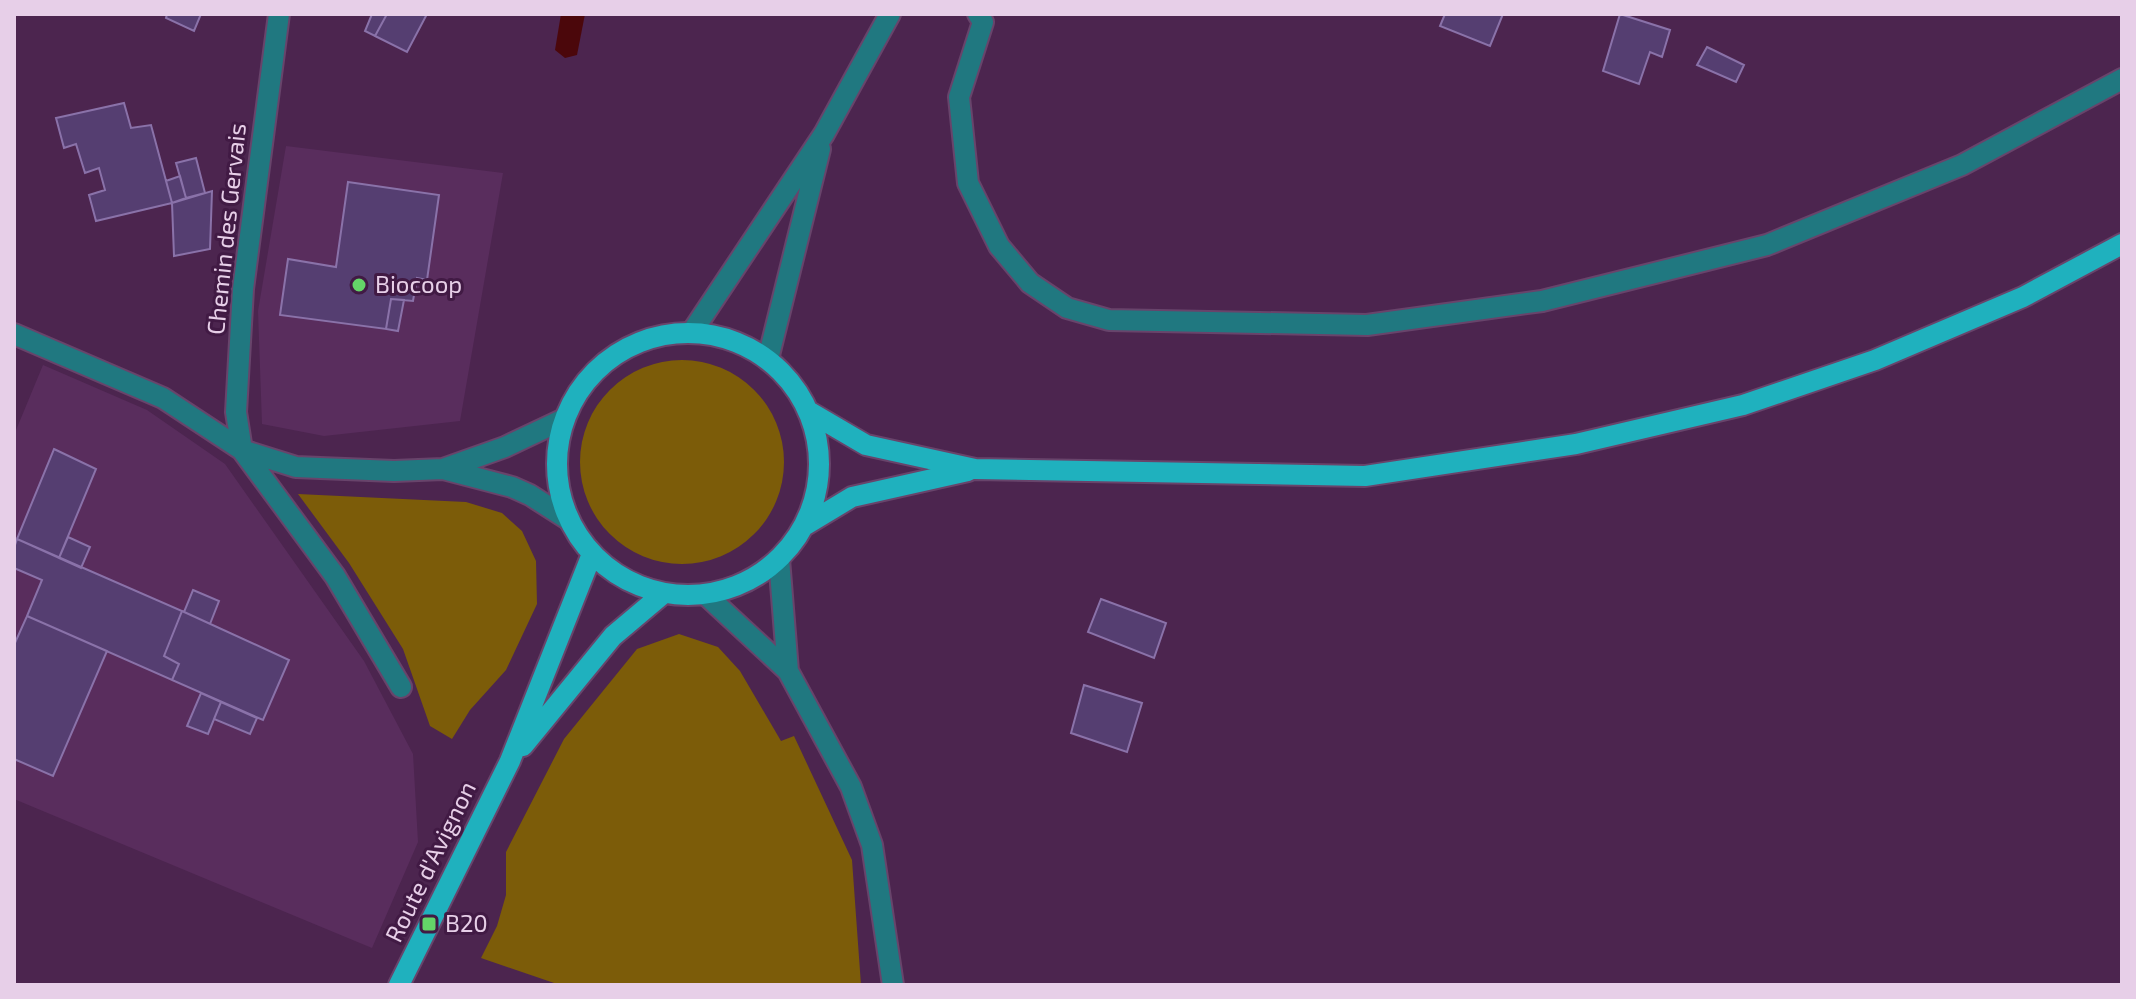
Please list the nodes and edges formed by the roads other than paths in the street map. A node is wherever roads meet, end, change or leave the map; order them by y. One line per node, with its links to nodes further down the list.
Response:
1 (279, 14): 12 (street, Chemin des Gervais)
2 (890, 14): 5 (street)
3 (984, 17): 4 (street)
4 (2122, 79)
5 (824, 134): 7 (street); 9 (street)
6 (2122, 244): 14 (main road)
7 (692, 332): 9 (main road); 11 (main road)
8 (14, 334): 12 (street)
9 (768, 359): 10 (main road)
10 (808, 411): 14 (main road); 16 (main road)
11 (564, 419): 13 (street); 15 (main road)
12 (242, 450): 13 (street); 22 (street)
13 (443, 469): 15 (street)
14 (975, 469): 16 (main road)
15 (569, 520): 17 (main road)
16 (804, 526): 18 (main road)
17 (592, 554): 19 (main road); 23 (main road, Route d'Avignon)
18 (779, 559): 20 (main road); 21 (street)
19 (664, 593): 20 (main road); 23 (main road, Route d'Avignon)
20 (706, 595): 21 (street)
21 (788, 671): 25 (street)
22 (401, 687)
23 (510, 761): 24 (main road, Route d'Avignon)
24 (399, 985)
25 (893, 985)

